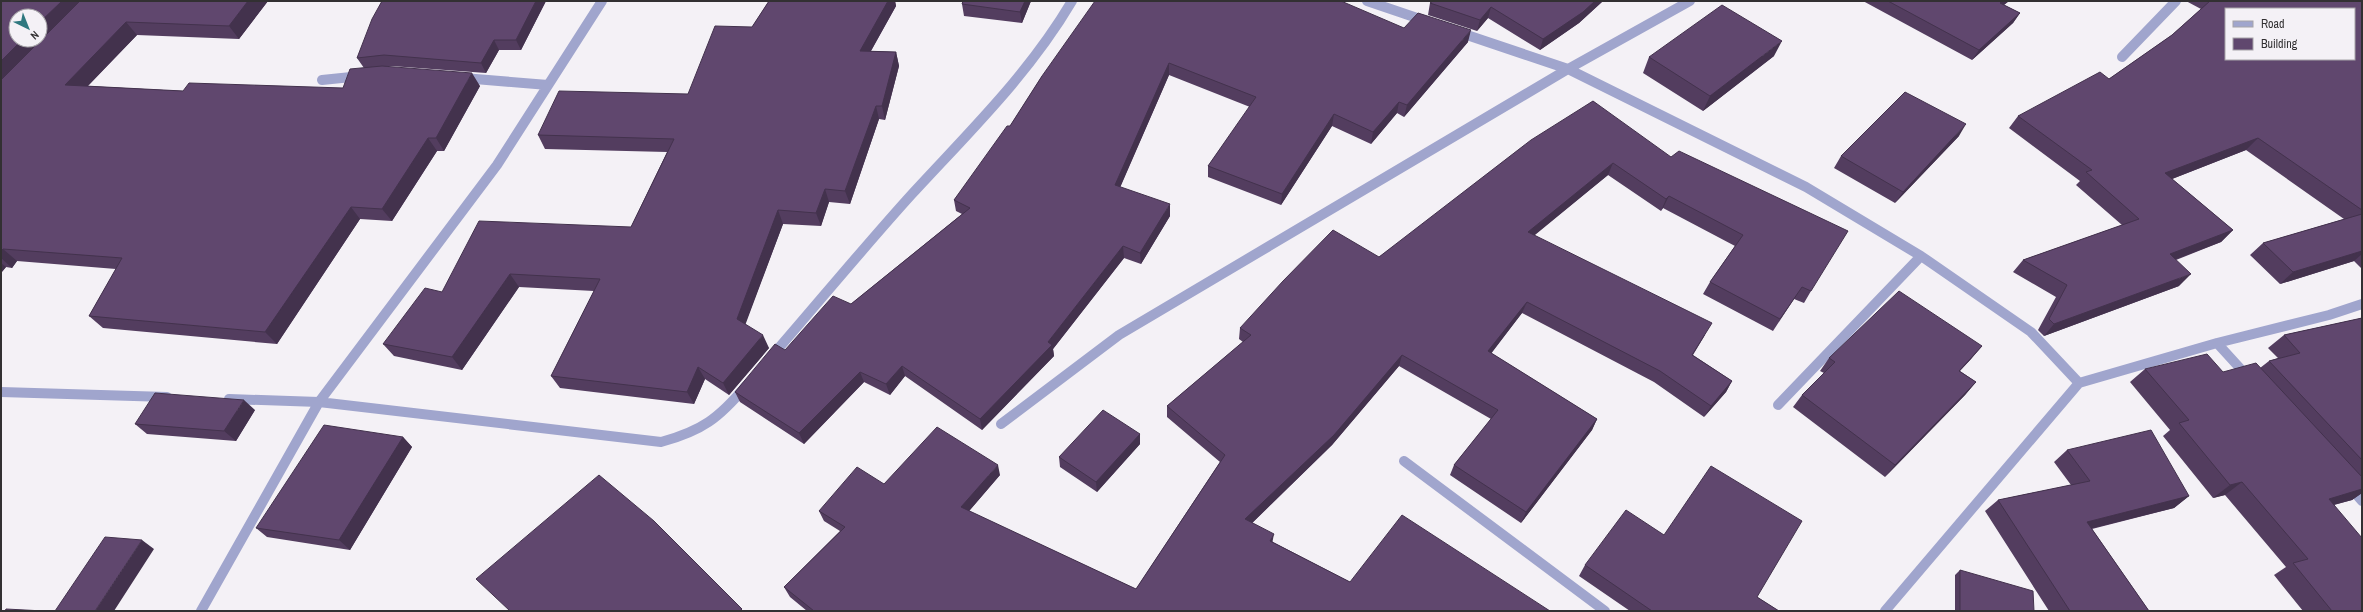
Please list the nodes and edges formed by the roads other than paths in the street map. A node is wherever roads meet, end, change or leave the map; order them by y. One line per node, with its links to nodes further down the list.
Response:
1 (602, 1): 13 (street)
2 (1072, 1): 17 (street)
3 (1367, 1): 6 (street)
4 (1690, 1): 9 (street)
5 (2176, 1): 8 (street)
6 (1434, 24)
7 (1449, 29): 9 (street)
8 (2122, 57)
9 (1568, 69): 14 (street); 26 (street)
10 (367, 75): 12 (street)
11 (453, 77): 13 (street)
12 (322, 80)
13 (548, 85): 24 (street)
14 (1921, 256): 19 (street); 25 (street)
15 (2362, 304): 16 (street)
16 (2217, 343): 19 (street); 20 (street)
17 (763, 366)
18 (753, 378): 24 (street)
19 (2079, 383): 32 (street)
20 (2255, 384)
21 (1, 392): 22 (street)
22 (176, 397)
23 (216, 399): 24 (street)
24 (319, 402): 30 (street)
25 (1778, 405)
26 (1000, 424)
27 (1404, 461): 31 (street)
28 (2341, 478): 29 (street)
29 (2362, 501)
30 (200, 611)
31 (1605, 611)
32 (1885, 611)

